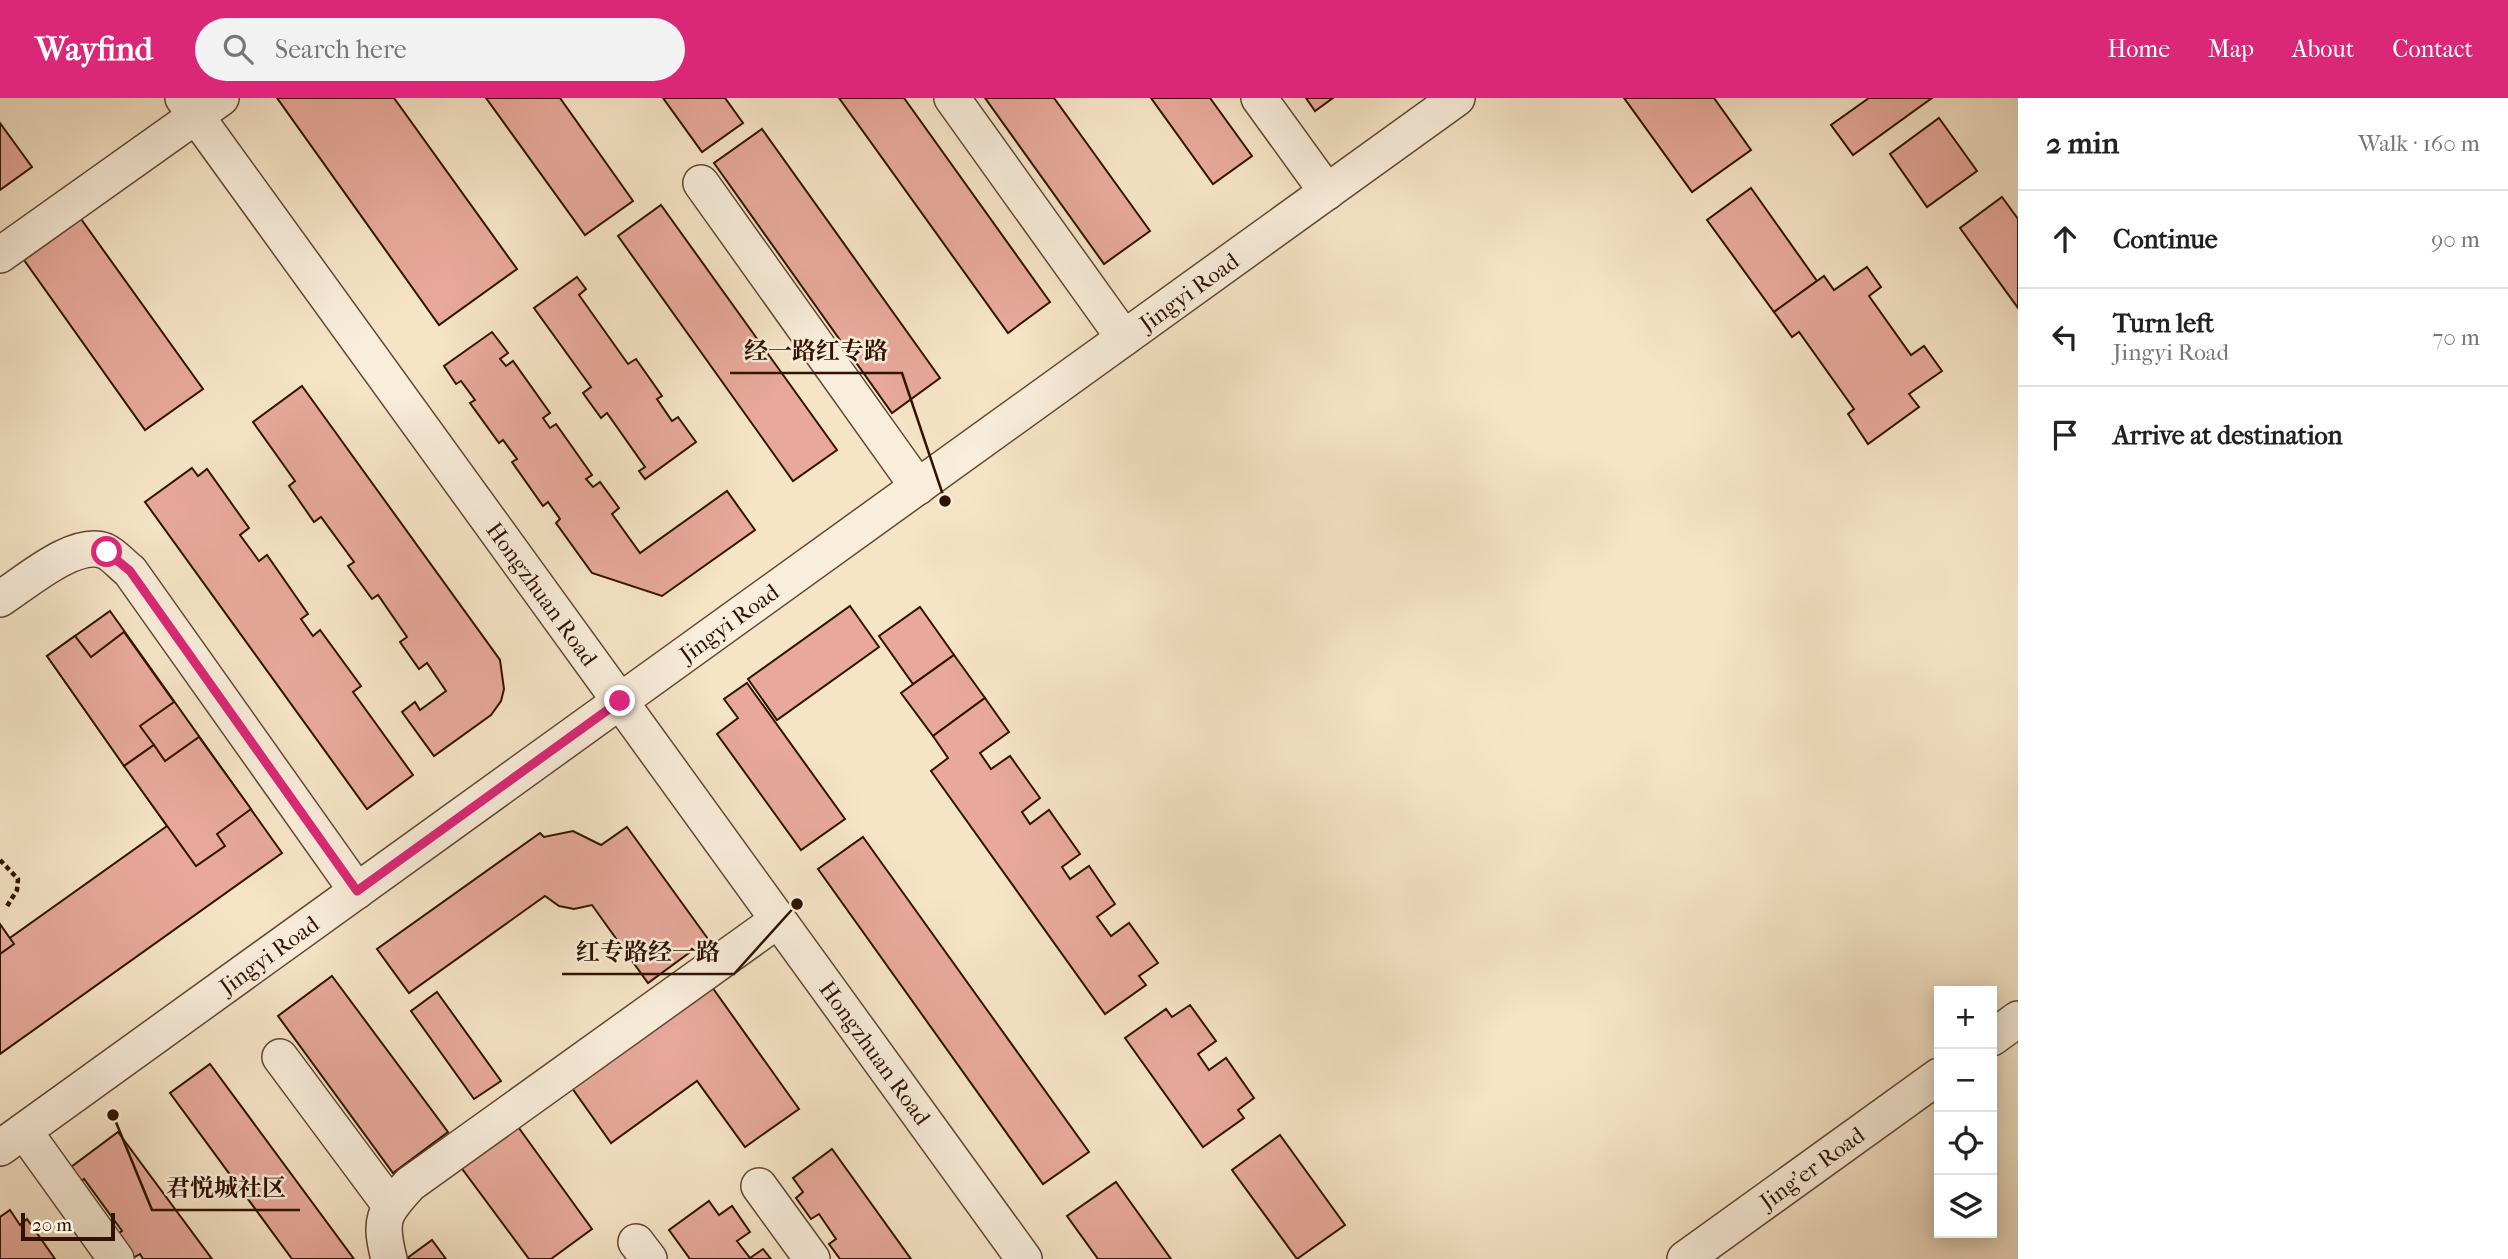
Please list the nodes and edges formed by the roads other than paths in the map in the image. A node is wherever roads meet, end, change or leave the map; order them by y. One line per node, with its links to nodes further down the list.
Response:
1 (952, 98): 8 (street)
2 (1259, 98): 6 (street)
3 (1457, 98): 6 (street, Jingyi Road)
4 (200, 104): 7 (street); 11 (street, Hongzhuan Road)
5 (701, 183): 9 (street)
6 (1327, 192): 8 (street, Jingyi Road)
7 (0, 255)
8 (1124, 338): 9 (street, Jingyi Road)
9 (918, 487): 11 (street, Jingyi Road)
10 (0, 599): 12 (street)
11 (620, 701): 12 (street, Jingyi Road); 13 (street, Hongzhuan Road)
12 (357, 891): 18 (street, Jingyi Road)
13 (778, 920): 20 (street); 24 (street, Hongzhuan Road)
14 (2018, 1019): 15 (street)
15 (1997, 1034)
16 (280, 1057): 20 (street)
17 (1934, 1080): 25 (street, Jing'er Road)
18 (12, 1140): 21 (street)
19 (759, 1186): 23 (street)
20 (390, 1205): 22 (street)
21 (116, 1259)
22 (389, 1259)
23 (811, 1259)
24 (1024, 1259)
25 (1685, 1259)

